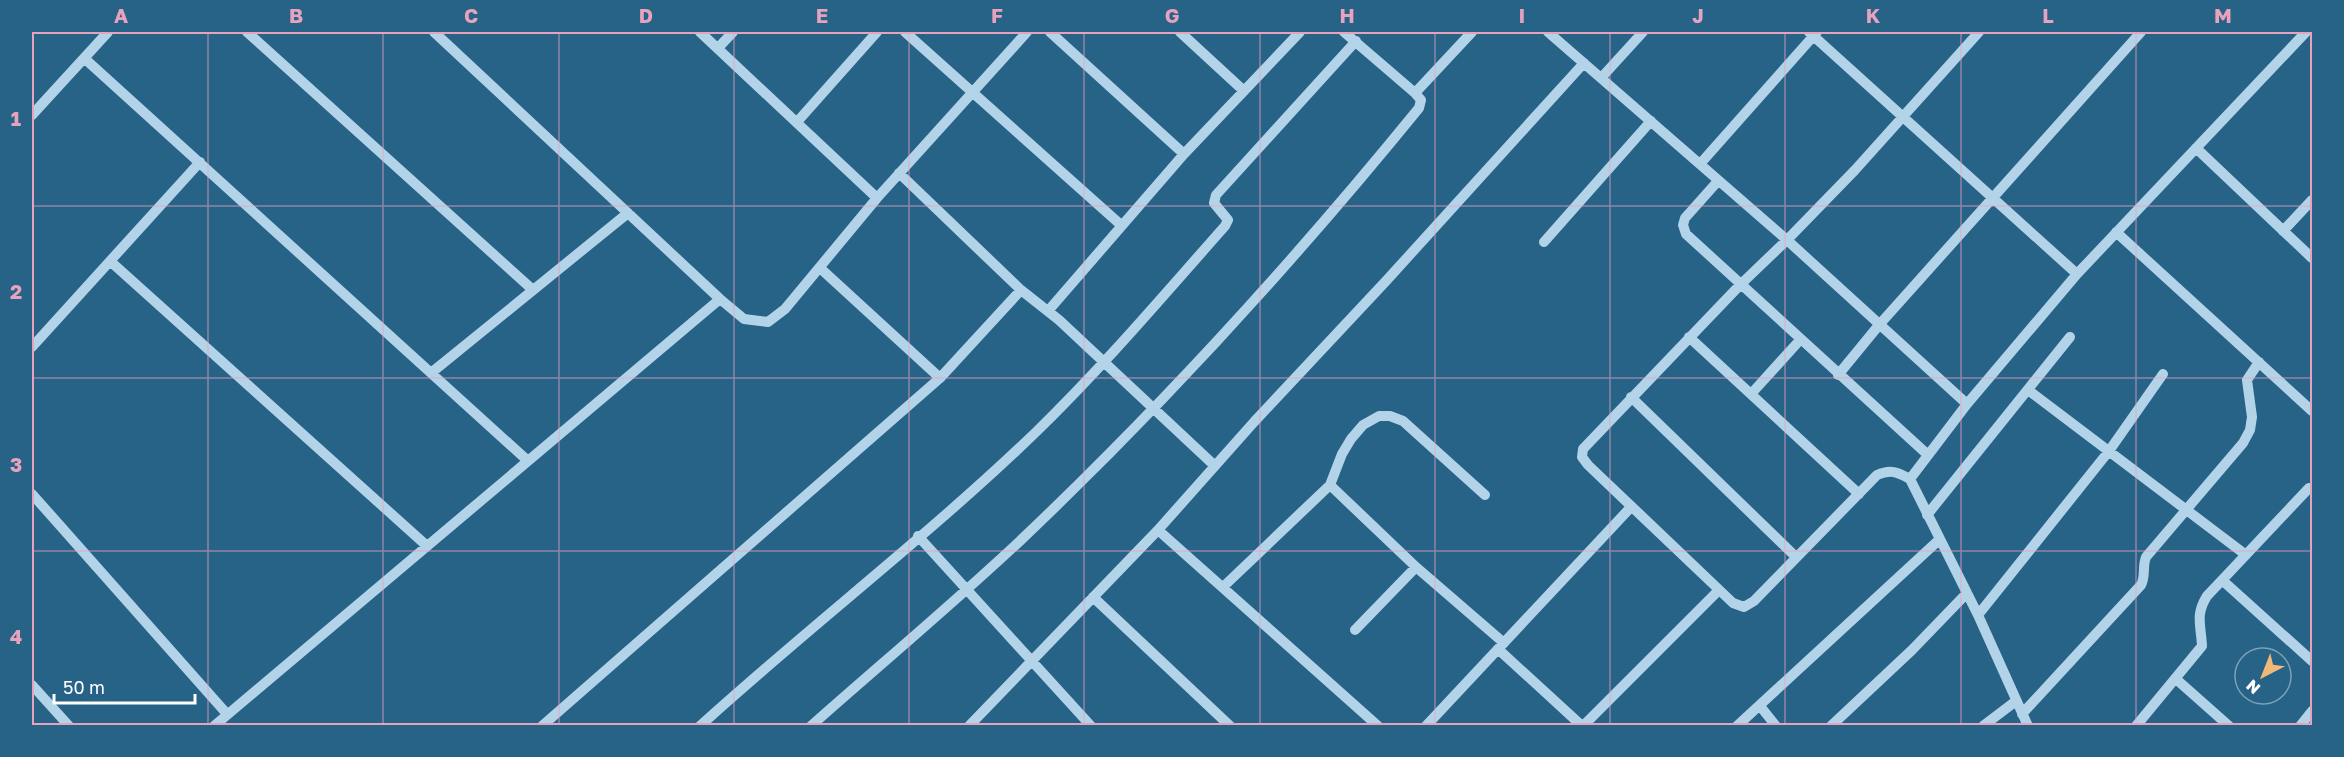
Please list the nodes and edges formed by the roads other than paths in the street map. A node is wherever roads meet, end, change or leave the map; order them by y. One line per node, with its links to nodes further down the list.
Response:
1 (108, 32): 22 (street)
2 (248, 32): 52 (street)
3 (434, 32): 41 (street)
4 (700, 32): 21 (street)
5 (733, 32): 21 (street)
6 (877, 32): 31 (street)
7 (905, 32): 26 (street)
8 (1027, 32): 26 (street)
9 (1050, 32): 33 (street)
10 (1180, 32): 25 (street)
11 (1300, 32): 25 (street)
12 (1344, 32): 20 (street)
13 (1472, 32): 27 (street)
14 (1548, 32): 23 (street)
15 (1642, 32): 24 (street)
16 (1979, 32): 29 (street)
17 (2141, 32): 38 (street)
18 (2306, 32): 32 (street)
19 (1813, 33): 29 (street); 35 (street)
20 (1356, 41): 27 (street); 61 (street)
21 (718, 48): 31 (street)
22 (84, 58): 28 (street); 34 (street)
23 (1584, 63): 24 (street); 76 (street)
24 (1601, 78): 30 (street)
25 (1244, 92): 33 (street)
26 (972, 93): 36 (street); 42 (street)
27 (1415, 93): 71 (street)
28 (32, 115)
29 (1903, 117): 38 (street); 45 (street)
30 (1651, 121): 35 (street); 46 (street)
31 (796, 122): 39 (street)
32 (2196, 148): 43 (street); 44 (street)
33 (1184, 154): 42 (street)
34 (200, 162): 48 (street); 63 (street)
35 (1700, 164): 37 (street)
36 (899, 173): 39 (street); 53 (street)
37 (1718, 181): 45 (street); 51 (street)
38 (1992, 196): 50 (street); 56 (street)
39 (877, 198): 49 (street)
40 (2313, 200): 43 (street)
41 (628, 213): 52 (street); 54 (street)
42 (1121, 225): 55 (street)
43 (2283, 231): 47 (street)
44 (2116, 232): 50 (street); 62 (street)
45 (1787, 240): 51 (street); 56 (street)
46 (1544, 242)
47 (2313, 258)
48 (110, 261): 60 (street); 89 (street)
49 (820, 268): 54 (street); 66 (street)
50 (2077, 274): 70 (street)
51 (1740, 285): 57 (street); 59 (street)
52 (533, 290): 63 (street)
53 (1022, 290): 55 (street); 66 (street)
54 (720, 299): 75 (street)
55 (1048, 311): 61 (street)
56 (1879, 325): 65 (street); 70 (street)
57 (1689, 337): 68 (street); 69 (street)
58 (2070, 337): 67 (street)
59 (1800, 340): 65 (street); 68 (street)
60 (32, 347)
61 (1102, 362): 71 (street); 87 (street)
62 (2259, 362): 72 (street); 84 (street)
63 (431, 373): 75 (street)
64 (2163, 374): 73 (street)
65 (1838, 375): 74 (street)
66 (940, 378): 113 (street)
67 (2028, 390): 73 (street); 85 (street)
68 (1751, 394): 81 (street)
69 (1631, 397): 83 (street); 91 (street)
70 (1967, 404): 74 (street)
71 (1153, 407): 76 (street); 95 (street)
72 (2313, 411)
73 (2109, 451): 84 (street); 99 (street)
74 (1928, 455): 77 (street)
75 (528, 461): 89 (street)
76 (1215, 466): 86 (street)
77 (1910, 479): 81 (street); 85 (street)
78 (1330, 485): 82 (street); 92 (street); 94 (street)
79 (2309, 488): 90 (street)
80 (32, 494): 109 (street)
81 (1859, 494): 91 (street)
82 (1485, 495)
83 (1631, 507): 96 (street); 101 (street)
84 (2186, 509): 90 (street); 110 (street)
85 (1927, 515): 88 (street)
86 (1158, 530): 94 (street); 98 (street)
87 (918, 536): 95 (street); 114 (street)
88 (1940, 539): 97 (street); 107 (street)
89 (427, 546): 109 (street)
90 (2246, 555): 93 (street)
91 (1796, 557): 96 (street)
92 (1416, 567): 100 (street); 101 (street)
93 (2222, 580): 103 (street); 104 (street)
94 (1223, 587): 119 (street)
95 (967, 590): 102 (street); 115 (street)
96 (1719, 590): 121 (street)
97 (1967, 593): 99 (street); 124 (street)
98 (1093, 597): 102 (street); 118 (street)
99 (1978, 615): 106 (street)
100 (1355, 630)
101 (1501, 646): 120 (street); 121 (street)
102 (1030, 659): 116 (street); 117 (street)
103 (2313, 661)
104 (2176, 679): 127 (street); 128 (street)
105 (32, 685): 111 (street)
106 (2016, 701): 110 (street); 125 (street)
107 (1760, 706): 122 (street); 123 (street)
108 (2313, 711): 129 (street)
109 (227, 714): 112 (street)
110 (2022, 714): 126 (street)
111 (69, 726)
112 (214, 726)
113 (542, 726)
114 (700, 726)
115 (811, 726)
116 (969, 726)
117 (1091, 726)
118 (1230, 726)
119 (1378, 726)
120 (1426, 726)
121 (1582, 726)
122 (1737, 726)
123 (1776, 726)
124 (1831, 726)
125 (1983, 726)
126 (2028, 726)
127 (2136, 726)
128 (2229, 726)
129 (2300, 726)

